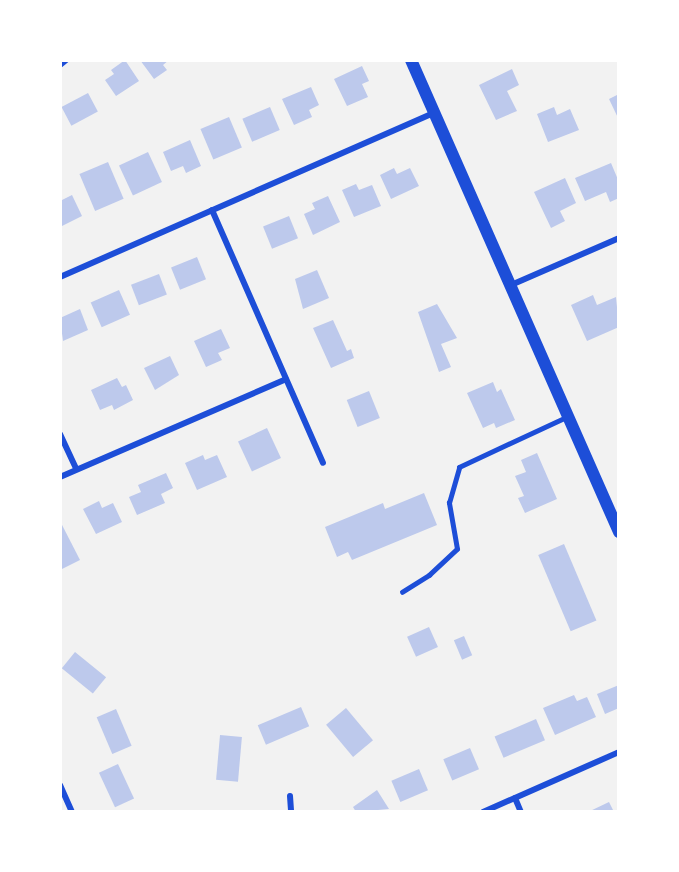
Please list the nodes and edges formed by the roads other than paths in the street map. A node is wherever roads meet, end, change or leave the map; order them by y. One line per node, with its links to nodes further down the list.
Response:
1 (66, 60): 3 (street)
2 (411, 60): 4 (main road)
3 (60, 65)
4 (434, 113): 5 (street); 8 (main road)
5 (212, 210): 7 (street); 9 (street)
6 (619, 238): 8 (street)
7 (60, 278)
8 (510, 285): 10 (main road)
9 (286, 379): 12 (street); 13 (street)
10 (568, 416): 15 (main road); 16 (lane)
11 (60, 434): 13 (street)
12 (323, 463)
13 (76, 469): 14 (street)
14 (60, 477)
15 (619, 532)
16 (402, 592)
17 (619, 752): 20 (street)
18 (60, 785): 21 (street)
19 (290, 796): 22 (street)
20 (515, 798): 23 (street); 24 (street)
21 (72, 812)
22 (291, 812)
23 (483, 812)
24 (521, 812)

